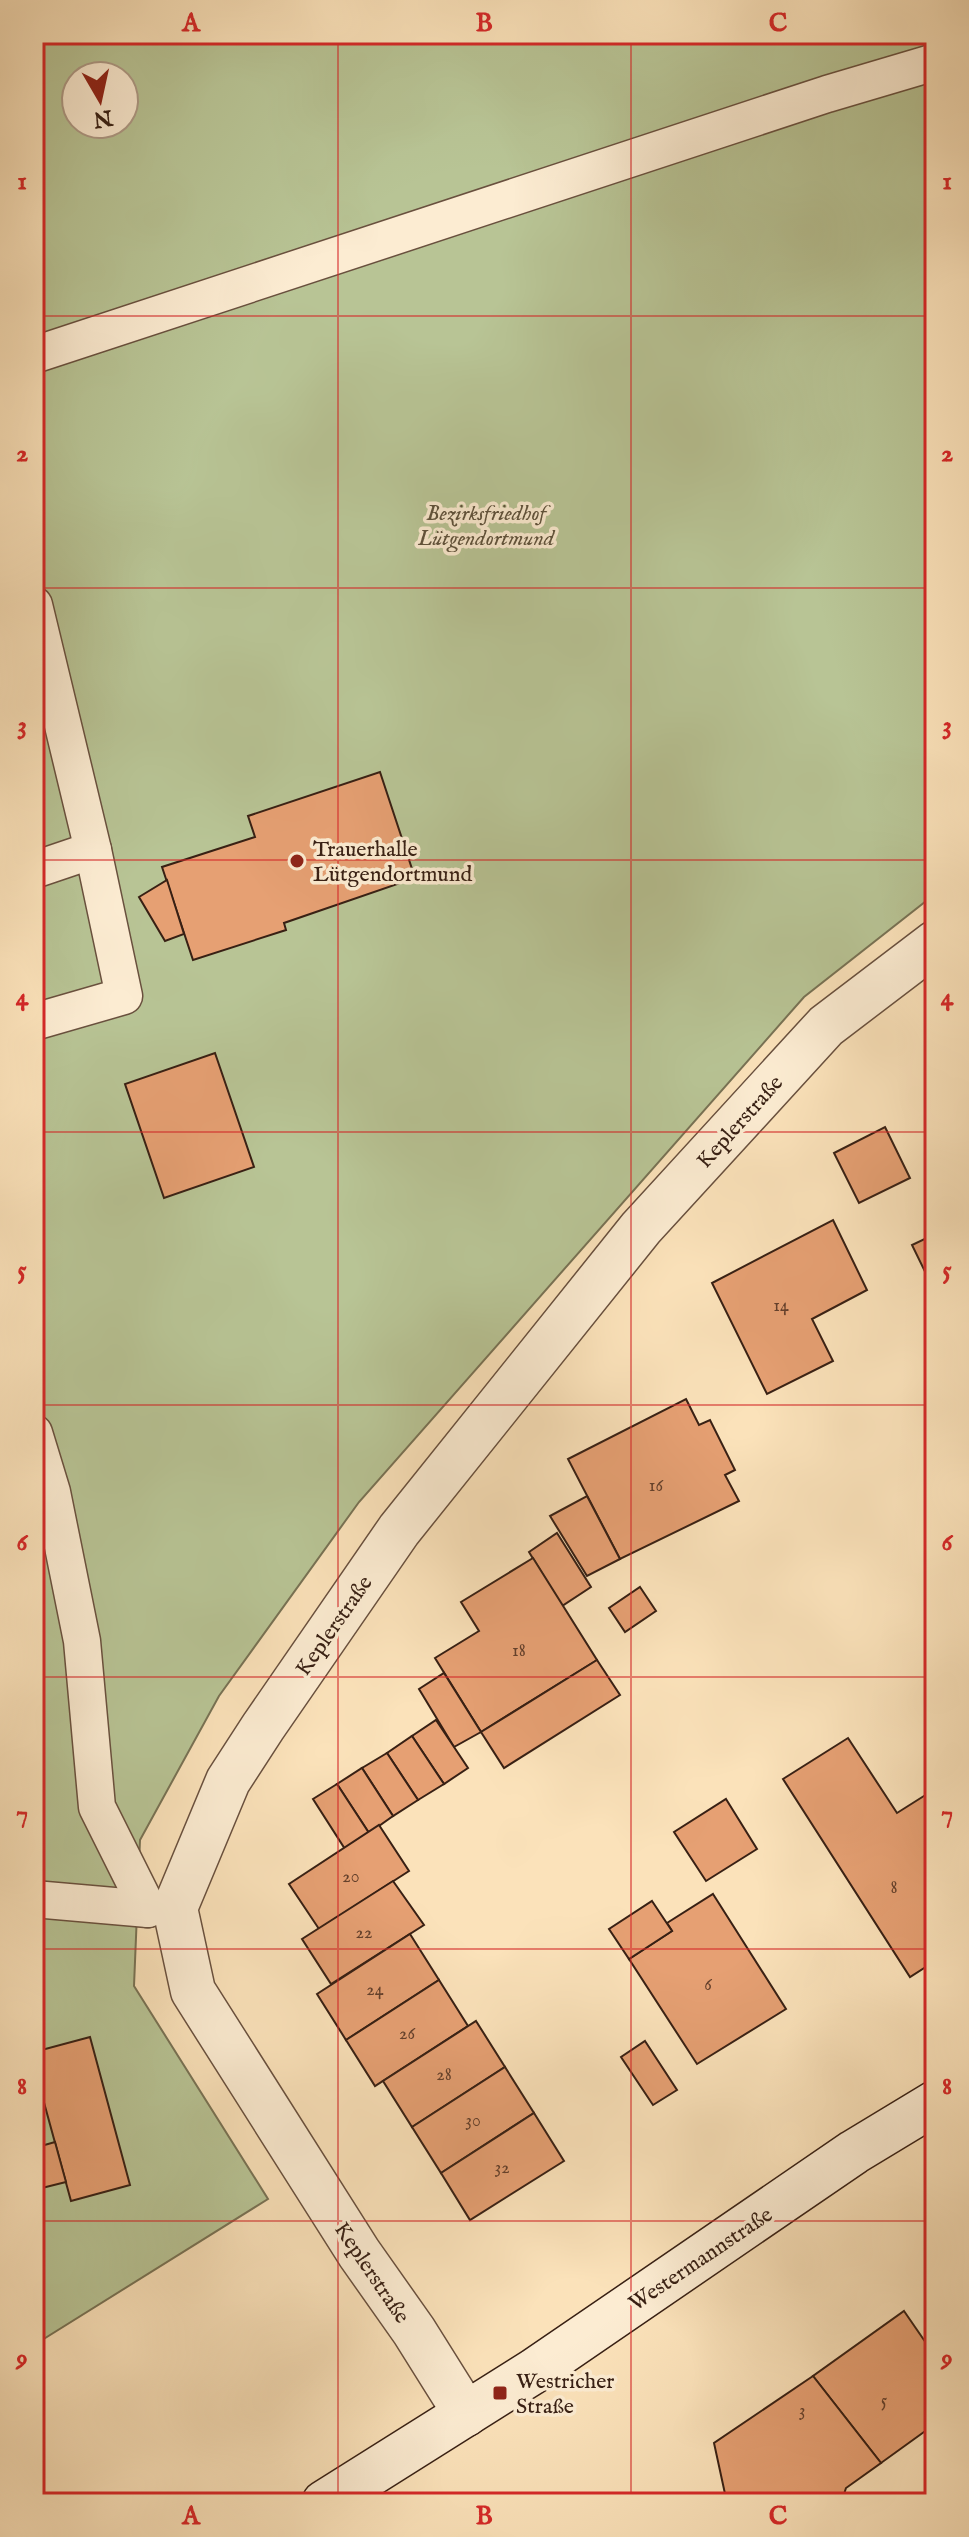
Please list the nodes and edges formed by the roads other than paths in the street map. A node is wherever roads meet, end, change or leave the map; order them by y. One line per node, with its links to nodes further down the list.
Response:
1 (935, 62): 2 (lane)
2 (34, 355)
3 (34, 605): 4 (lane)
4 (93, 850): 5 (lane); 7 (lane)
5 (34, 870)
6 (935, 943): 11 (street, Keplerstraße)
7 (34, 1022)
8 (34, 1433): 9 (lane)
9 (34, 1899)
10 (935, 2103): 11 (street, Westermannstraße)
11 (466, 2414): 12 (street, Westermannstraße)
12 (324, 2503)

